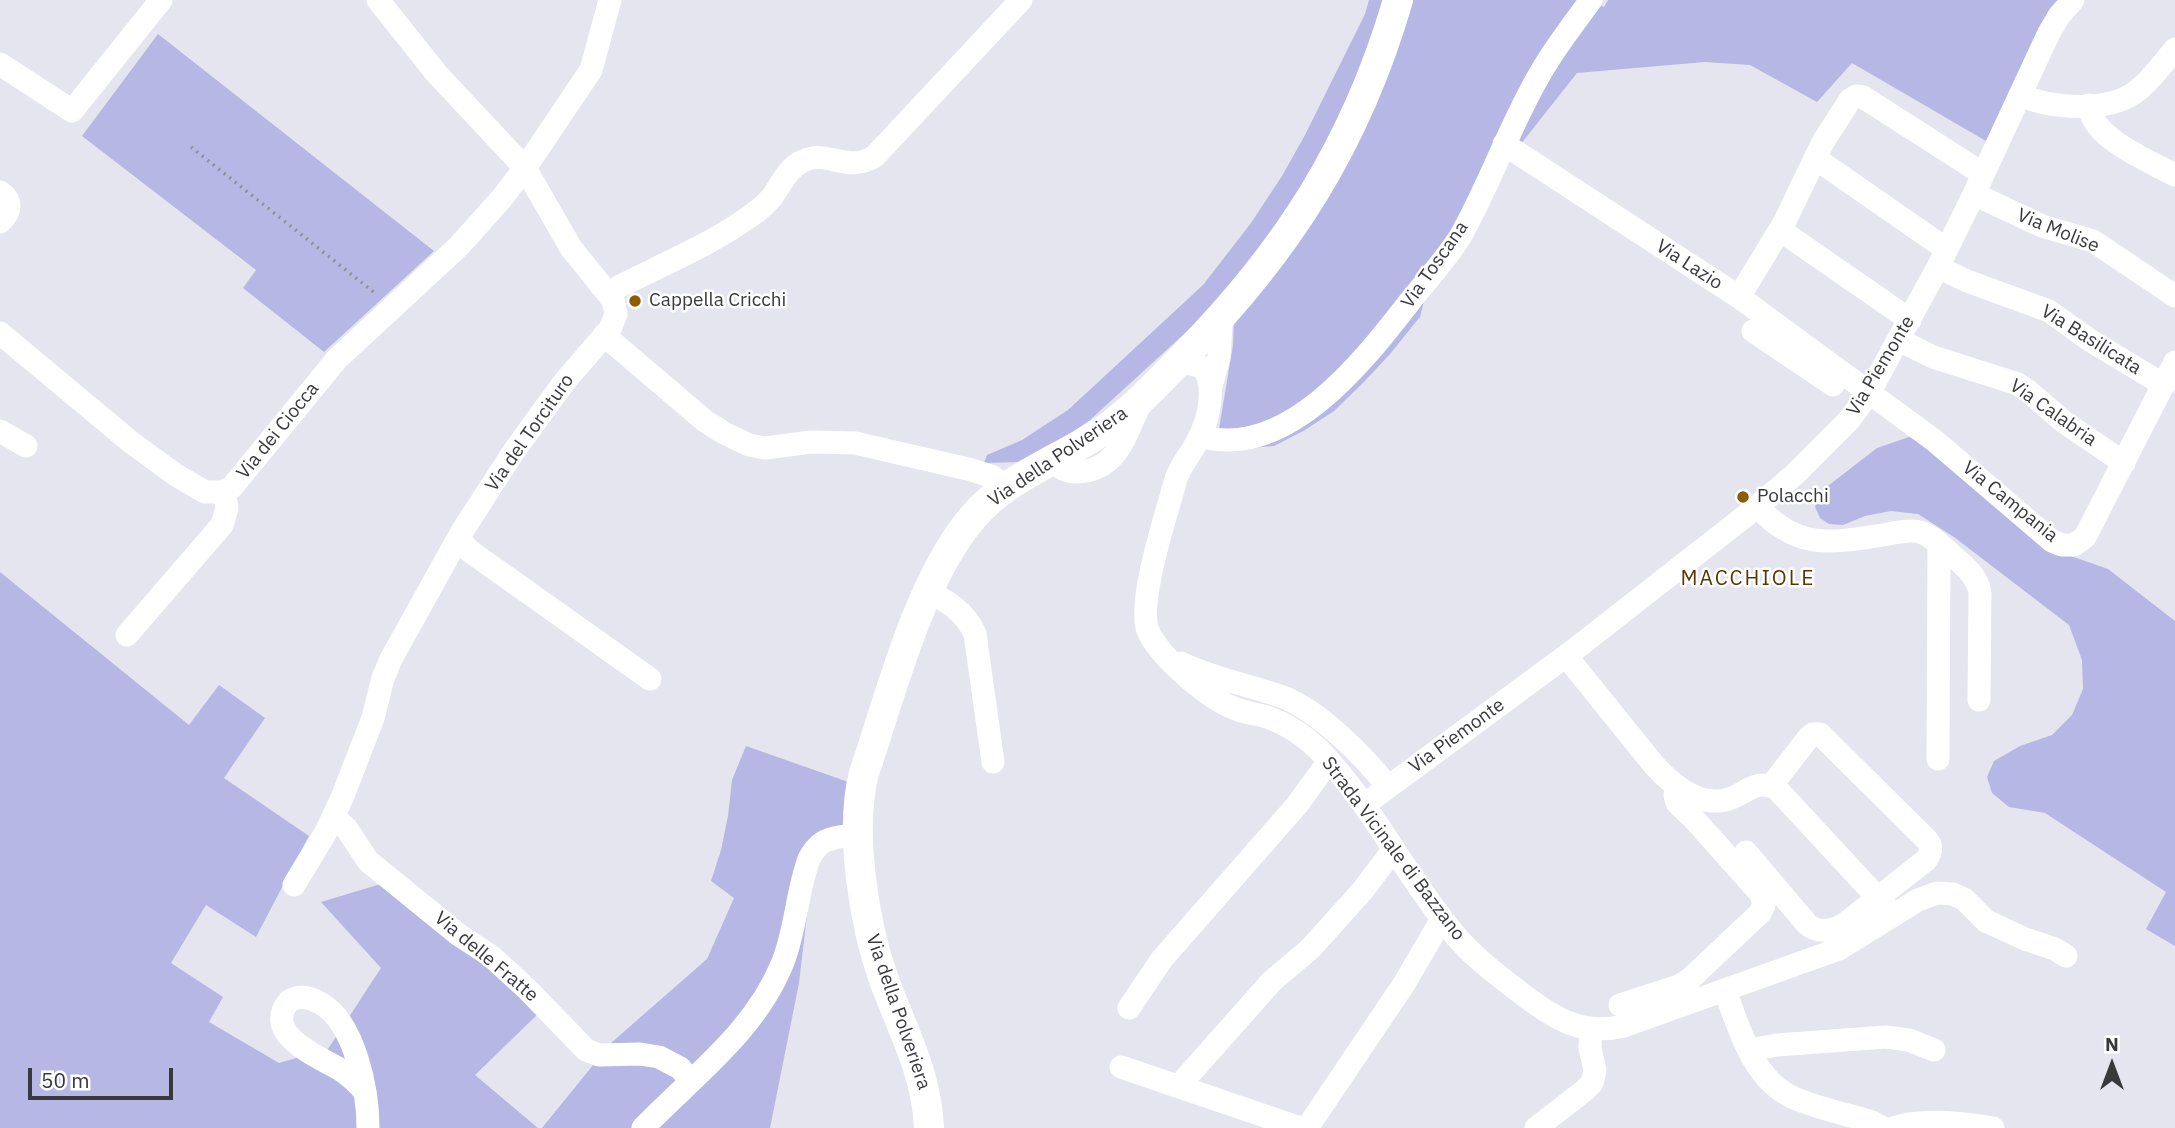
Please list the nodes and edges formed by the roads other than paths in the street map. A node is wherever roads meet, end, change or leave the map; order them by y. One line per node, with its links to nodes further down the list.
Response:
1 (161, 0): 9 (street)
2 (378, 0): 14 (street)
3 (610, 0): 14 (street)
4 (1021, 0): 21 (street)
5 (1398, 0): 24 (main road, Via della Polveriera)
6 (1591, 0): 12 (street, Via Toscana)
7 (2073, 0): 10 (street, Via Piemonte)
8 (2175, 49): 11 (street)
9 (0, 64)
10 (2020, 95): 11 (street); 16 (street, Via Piemonte)
11 (2089, 105): 15 (street)
12 (1504, 144): 23 (street, Via Lazio); 36 (street, Via Toscana)
13 (1815, 158): 16 (street, Via Molise); 19 (street); 20 (street, Via Basilicata)
14 (525, 168): 21 (street); 40 (street, Via dei Ciocca)
15 (2175, 175)
16 (1979, 184): 20 (street, Via Piemonte); 22 (street, Via Molise)
17 (0, 192): 18 (street)
18 (0, 222)
19 (1780, 230): 23 (street); 25 (street, Via Calabria)
20 (1942, 258): 25 (street, Via Piemonte); 33 (street, Via Basilicata)
21 (609, 294): 28 (street, Via del Torcituro)
22 (2175, 296)
23 (1739, 297): 34 (street, Via Lazio)
24 (1226, 310): 29 (main road, Via della Polveriera); 32 (street, Strada Vicinale di Bazzano)
25 (1904, 330): 34 (street, Via Piemonte); 38 (street, Via Calabria)
26 (1753, 331): 34 (street)
27 (0, 333): 40 (street, Via dei Ciocca)
28 (604, 335): 39 (street); 42 (street, Via del Torcituro)
29 (1202, 338): 31 (main road, Via della Polveriera); 32 (street)
30 (2175, 362): 33 (street)
31 (1173, 367): 32 (street); 39 (main road, Via della Polveriera)
32 (1212, 380): 36 (street, Strada Vicinale di Bazzano)
33 (2164, 385): 38 (street, Via Campania)
34 (1865, 399): 38 (street, Via Campania); 41 (street, Via Piemonte)
35 (0, 431): 37 (street)
36 (1200, 436): 46 (street, Strada Vicinale di Bazzano)
37 (26, 446)
38 (2124, 463)
39 (1006, 489): 44 (main road, Via della Polveriera)
40 (223, 491): 45 (street)
41 (1758, 507): 43 (street); 47 (street, Via Piemonte)
42 (458, 538): 48 (street); 57 (street, Via del Torcituro)
43 (1939, 544): 49 (street); 50 (street)
44 (929, 592): 52 (street); 58 (main road, Via della Polveriera)
45 (127, 635)
46 (1154, 641): 51 (street, Strada Vicinale di Bazzano); 55 (street)
47 (1566, 656): 53 (street); 55 (street, Via Piemonte)
48 (650, 679)
49 (1979, 700)
50 (1938, 758)
51 (1329, 761): 56 (street, Strada Vicinale di Bazzano); 67 (street)
52 (993, 762)
53 (1677, 786): 54 (street); 66 (street)
54 (1772, 786): 62 (street); 62 (street)
55 (1388, 787): 56 (street, Via Piemonte)
56 (1364, 805): 59 (street, Strada Vicinale di Bazzano)
57 (334, 817): 61 (street, Via del Torcituro); 73 (street, Via delle Fratte)
58 (858, 836): 73 (street); 77 (main road, Via della Polveriera)
59 (1394, 849): 63 (street, Strada Vicinale di Bazzano); 72 (street)
60 (1746, 852): 62 (street)
61 (294, 885)
62 (1886, 907): 64 (street, Strada Vicinale di Bazzano); 65 (street, Strada Vicinale di Bazzano)
63 (1442, 919): 68 (street, Strada Vicinale di Bazzano); 79 (street)
64 (2066, 956)
65 (1725, 990): 68 (street, Strada Vicinale di Bazzano); 69 (street)
66 (1620, 1005)
67 (1129, 1009)
68 (1591, 1029): 80 (street)
69 (1749, 1050): 70 (street); 81 (street)
70 (1934, 1050)
71 (1121, 1067): 78 (street)
72 (1185, 1079)
73 (691, 1081): 76 (street)
74 (365, 1092): 75 (street)
75 (368, 1128)
76 (643, 1128)
77 (929, 1128)
78 (1300, 1128)
79 (1307, 1128)
80 (1536, 1128)
81 (1884, 1128)
82 (1893, 1128): 83 (street)
83 (1993, 1128)

